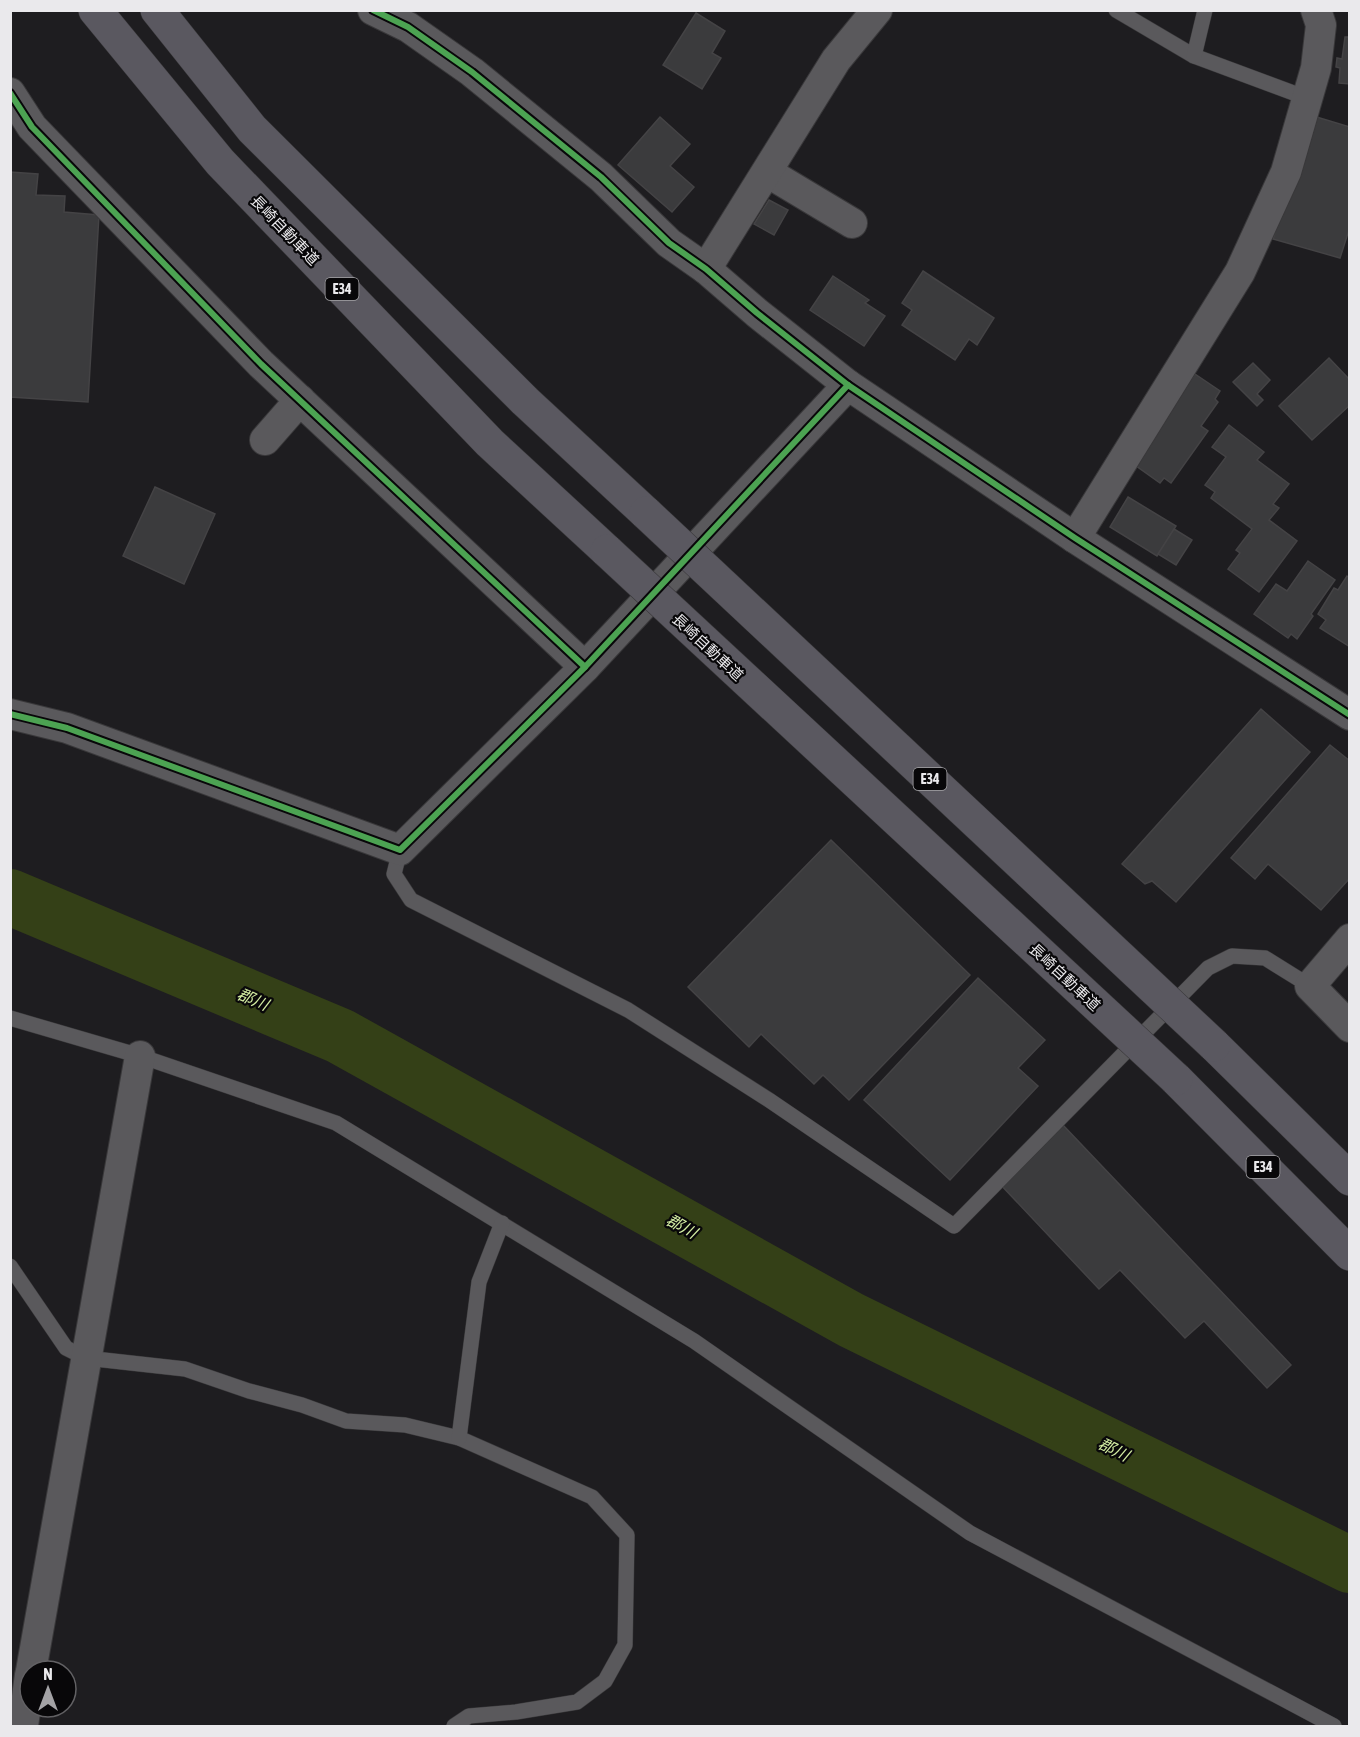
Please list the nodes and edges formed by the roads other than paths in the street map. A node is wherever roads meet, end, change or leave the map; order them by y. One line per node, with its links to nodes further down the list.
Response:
1 (96, 10): 29 (highway, 長崎自動車道 / E34, bridge)
2 (157, 10): 27 (highway, E34, bridge)
3 (373, 10): 13 (street)
4 (877, 10): 11 (street)
5 (1116, 10): 8 (lane)
6 (1205, 10): 8 (lane)
7 (1316, 10): 10 (street)
8 (1194, 56): 10 (lane)
9 (10, 93): 15 (street)
10 (1307, 98): 17 (street)
11 (767, 172): 12 (street); 13 (street)
12 (852, 223)
13 (706, 269): 14 (street)
14 (848, 385): 17 (street); 18 (street)
15 (300, 400): 16 (street); 18 (street)
16 (265, 440)
17 (1075, 537): 20 (street)
18 (585, 667): 21 (street)
19 (10, 714): 21 (street)
20 (1350, 715)
21 (400, 850): 23 (lane)
22 (1349, 942): 23 (street)
23 (1310, 986): 25 (street)
24 (10, 1018): 26 (lane)
25 (1350, 1027)
26 (141, 1056): 28 (lane); 31 (street)
27 (1350, 1179)
28 (502, 1223): 32 (lane); 35 (lane)
29 (1350, 1254)
30 (10, 1266): 31 (lane)
31 (86, 1358): 32 (lane); 33 (street)
32 (459, 1438): 34 (lane)
33 (32, 1659)
34 (454, 1726)
35 (1334, 1726)

